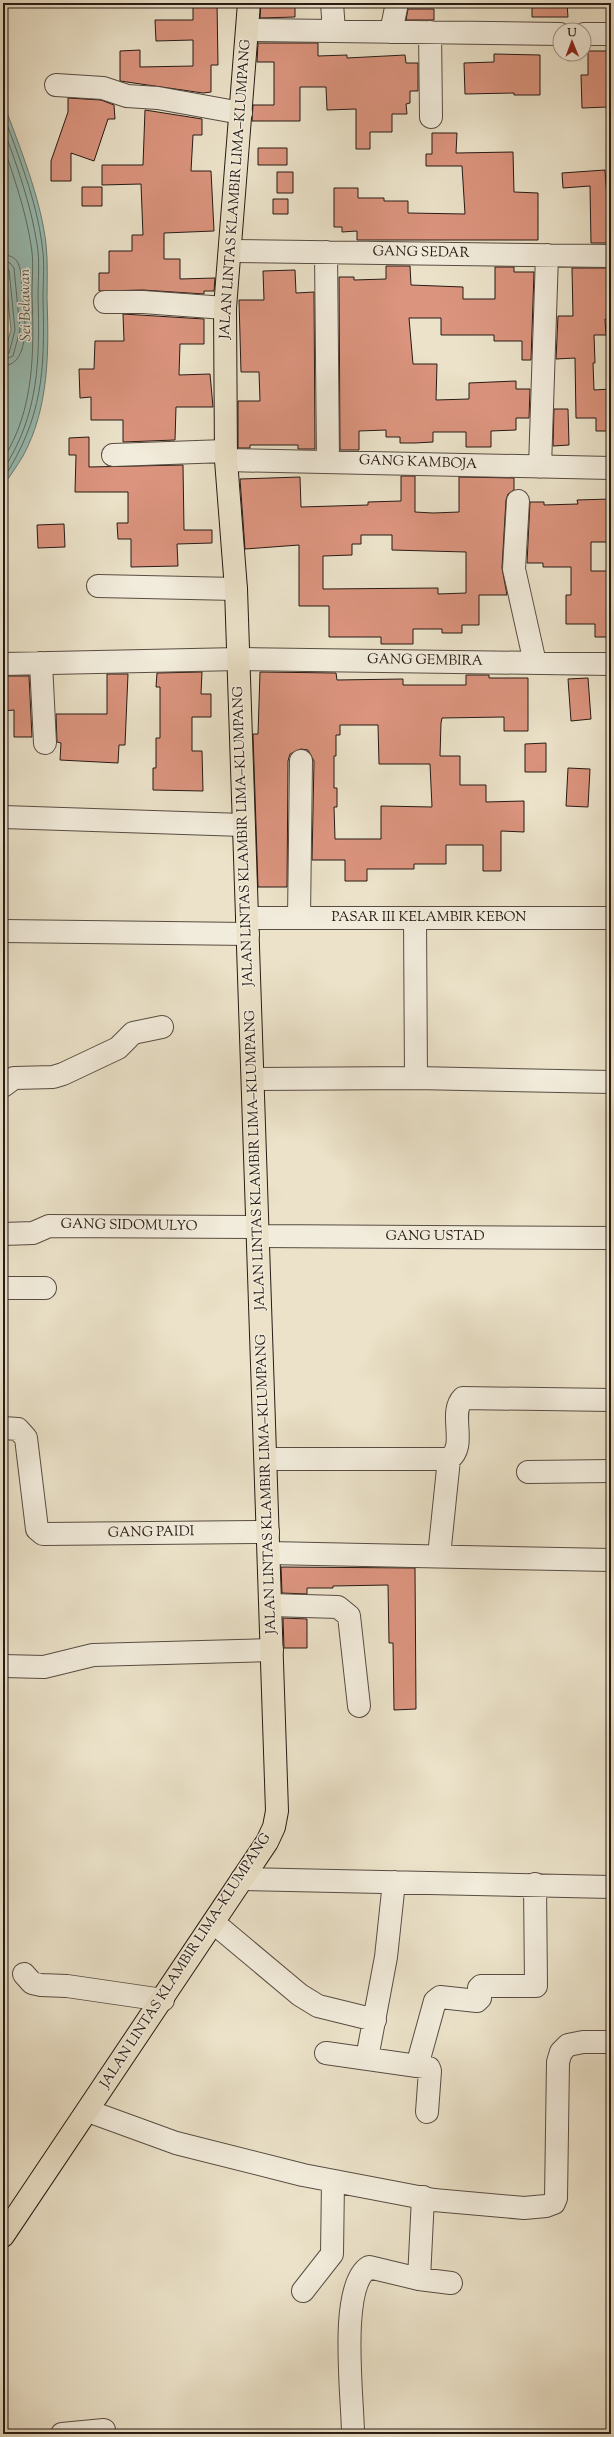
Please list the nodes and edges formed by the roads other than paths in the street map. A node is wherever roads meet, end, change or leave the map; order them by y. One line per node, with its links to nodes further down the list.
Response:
1 (249, 3): 4 (main road, JALAN LINTAS KLAMBIR LIMA–KLUMPANG)
2 (332, 3): 5 (street)
3 (397, 3): 6 (street)
4 (248, 30): 5 (street); 12 (main road, JALAN LINTAS KLAMBIR LIMA–KLUMPANG)
5 (334, 31): 6 (street)
6 (391, 32): 7 (street)
7 (430, 32): 8 (street); 13 (street)
8 (552, 34)
9 (592, 34): 10 (street)
10 (611, 34)
11 (56, 85): 12 (street)
12 (241, 113): 14 (main road, JALAN LINTAS KLAMBIR LIMA–KLUMPANG)
13 (431, 117)
14 (230, 251): 15 (street, GANG SEDAR); 19 (main road, JALAN LINTAS KLAMBIR LIMA–KLUMPANG)
15 (326, 252): 16 (street, GANG SEDAR); 22 (street)
16 (547, 255): 17 (street, GANG SEDAR); 23 (street)
17 (611, 256)
18 (105, 302): 19 (street)
19 (225, 308): 21 (main road, JALAN LINTAS KLAMBIR LIMA–KLUMPANG)
20 (113, 455): 21 (street, GANG KAMBOJA)
21 (226, 455): 22 (street, GANG KAMBOJA); 27 (main road, JALAN LINTAS KLAMBIR LIMA–KLUMPANG)
22 (328, 460): 23 (street, GANG KAMBOJA)
23 (540, 467): 24 (street, GANG KAMBOJA)
24 (611, 468)
25 (518, 501): 30 (street)
26 (98, 586): 27 (street)
27 (236, 589): 28 (main road, JALAN LINTAS KLAMBIR LIMA–KLUMPANG)
28 (238, 659): 29 (street, GANG GEMBIRA); 30 (street, GANG GEMBIRA); 36 (main road, JALAN LINTAS KLAMBIR LIMA–KLUMPANG)
29 (41, 663): 31 (street, GANG GEMBIRA); 33 (street)
30 (535, 663): 32 (street, GANG GEMBIRA)
31 (3, 664)
32 (611, 664)
33 (45, 743)
34 (301, 761): 37 (street)
35 (3, 817): 36 (street)
36 (243, 825): 40 (main road, JALAN LINTAS KLAMBIR LIMA–KLUMPANG)
37 (299, 918): 38 (street, PASAR III KELAMBIR KEBON); 40 (street, PASAR III KELAMBIR KEBON)
38 (415, 918): 39 (street, PASAR III KELAMBIR KEBON); 43 (street)
39 (611, 918)
40 (248, 926): 41 (street); 44 (main road, JALAN LINTAS KLAMBIR LIMA–KLUMPANG)
41 (3, 931)
42 (162, 1027): 46 (street)
43 (416, 1078): 44 (street); 45 (street)
44 (253, 1079): 47 (main road, JALAN LINTAS KLAMBIR LIMA–KLUMPANG)
45 (611, 1082)
46 (3, 1086)
47 (258, 1232): 48 (street, GANG SIDOMULYO); 49 (street, GANG USTAD); 54 (main road, JALAN LINTAS KLAMBIR LIMA–KLUMPANG)
48 (3, 1234)
49 (611, 1238)
50 (3, 1288): 51 (street)
51 (45, 1288)
52 (611, 1400): 55 (street)
53 (3, 1428): 58 (street, GANG PAIDI)
54 (266, 1458): 55 (street); 58 (main road, JALAN LINTAS KLAMBIR LIMA–KLUMPANG)
55 (449, 1459): 59 (street)
56 (611, 1471): 57 (street)
57 (528, 1472)
58 (269, 1542): 59 (street, GANG PAIDI); 61 (main road, JALAN LINTAS KLAMBIR LIMA–KLUMPANG)
59 (439, 1556): 60 (street, GANG PAIDI)
60 (611, 1560)
61 (271, 1605): 62 (main road, JALAN LINTAS KLAMBIR LIMA–KLUMPANG); 64 (street)
62 (272, 1650): 63 (street); 65 (main road, JALAN LINTAS KLAMBIR LIMA–KLUMPANG)
63 (3, 1666)
64 (359, 1706)
65 (242, 1879): 66 (street); 69 (main road, JALAN LINTAS KLAMBIR LIMA–KLUMPANG)
66 (394, 1882): 67 (street); 72 (street)
67 (535, 1884): 68 (street); 76 (street)
68 (611, 1887)
69 (214, 1923): 71 (main road, JALAN LINTAS KLAMBIR LIMA–KLUMPANG); 72 (street)
70 (24, 1974): 71 (street)
71 (163, 2000): 77 (main road, JALAN LINTAS KLAMBIR LIMA–KLUMPANG)
72 (375, 2020): 75 (street)
73 (611, 2042): 80 (street)
74 (326, 2053): 75 (street)
75 (367, 2058): 76 (street)
76 (417, 2066): 78 (street)
77 (88, 2111): 79 (street); 81 (main road, JALAN LINTAS KLAMBIR LIMA–KLUMPANG)
78 (427, 2112)
79 (333, 2181): 80 (street); 84 (street)
80 (424, 2197): 82 (street)
81 (3, 2236)
82 (419, 2279): 83 (street); 87 (street)
83 (451, 2283)
84 (303, 2291)
85 (104, 2430): 86 (street)
86 (62, 2434)
87 (353, 2434)

